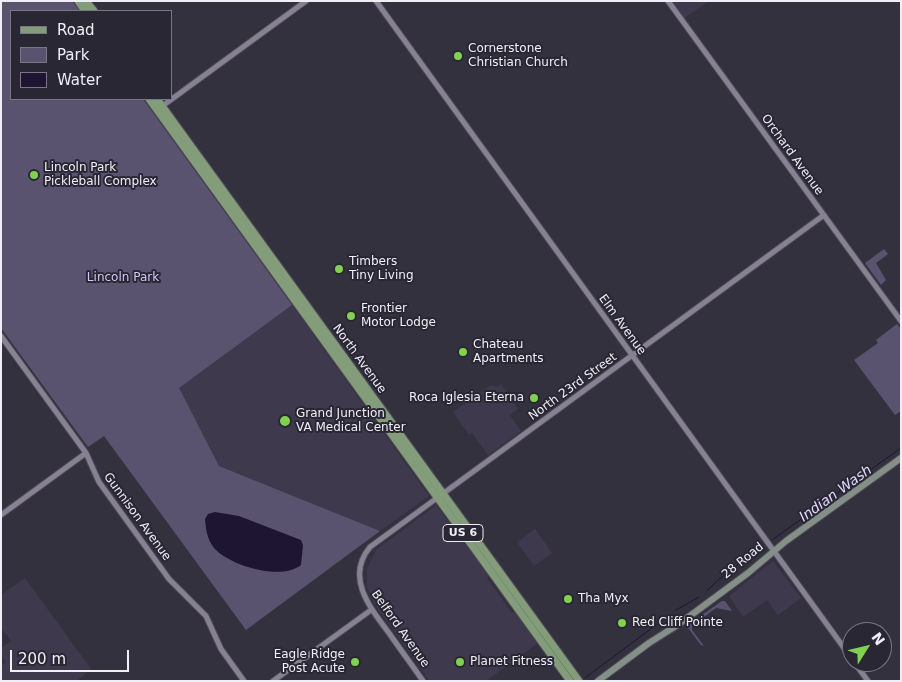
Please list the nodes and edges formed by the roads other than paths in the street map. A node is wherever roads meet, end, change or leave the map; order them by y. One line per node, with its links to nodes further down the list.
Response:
1 (306, 1): 4 (street)
2 (376, 1): 17 (street, Elm Avenue)
3 (668, 1): 10 (street, Orchard Avenue)
4 (172, 99)
5 (149, 100): 8 (main road, North Avenue / US 6)
6 (157, 100): 8 (main road, North Avenue / US 6)
7 (170, 100): 8 (street)
8 (159, 108): 9 (main road, North Avenue / US 6)
9 (228, 203): 11 (main road, North Avenue / US 6); 12 (main road, North Avenue / US 6)
10 (824, 215): 14 (street, Orchard Avenue); 17 (street, North 23rd Street)
11 (286, 289): 12 (main road); 13 (main road, North Avenue / US 6)
12 (305, 303): 16 (main road, North Avenue / US 6)
13 (303, 312): 16 (main road); 18 (main road, North Avenue / US 6)
14 (901, 321)
15 (1, 336): 20 (street, Gunnison Avenue)
16 (329, 336): 18 (main road, North Avenue / US 6)
17 (632, 356): 22 (street, North 23rd Street); 24 (street, Elm Avenue)
18 (341, 359): 19 (main road, North Avenue / US 6); 19 (main road, North Avenue / US 6)
19 (370, 398): 22 (main road, North Avenue / US 6); 22 (main road, North Avenue / US 6)
20 (86, 454): 23 (street); 29 (street, Gunnison Avenue)
21 (901, 458): 24 (main road, 28 Road)
22 (440, 495): 25 (street, North 23rd Street); 27 (main road, North Avenue / US 6); 27 (main road, North Avenue / US 6)
23 (1, 515)
24 (773, 551): 28 (street, Elm Avenue); 34 (main road, 28 Road)
25 (362, 559): 26 (street, Belford Avenue)
26 (372, 610): 30 (street); 31 (street, Belford Avenue)
27 (545, 640): 32 (main road, North Avenue / US 6); 33 (main road)
28 (842, 646)
29 (244, 681)
30 (273, 681)
31 (423, 681)
32 (570, 681)
33 (579, 681)
34 (598, 681)

